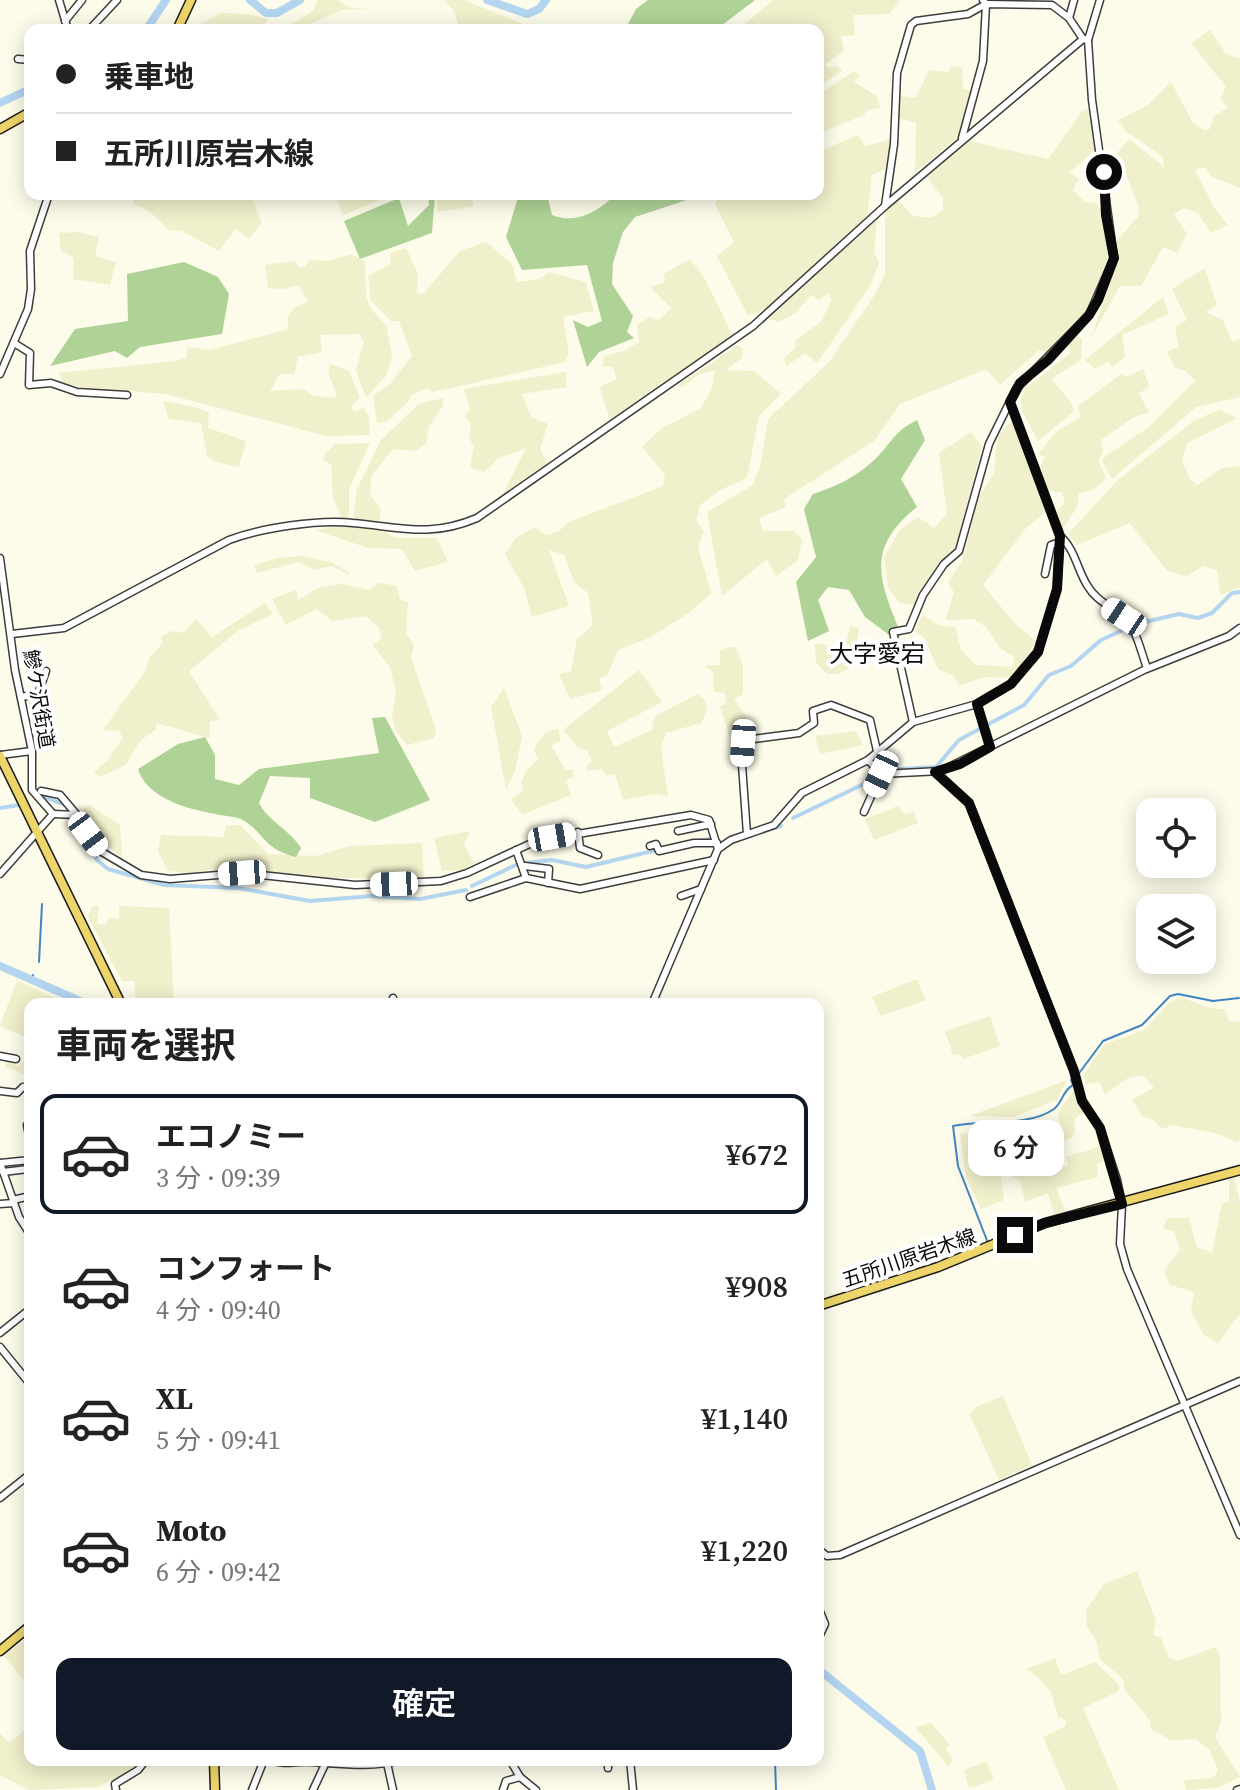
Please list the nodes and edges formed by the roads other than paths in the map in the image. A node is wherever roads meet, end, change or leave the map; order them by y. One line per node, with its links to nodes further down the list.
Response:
1 (59, 0): 9 (street)
2 (82, 0): 9 (street)
3 (191, 0): 12 (main road)
4 (1074, 0): 8 (street)
5 (1100, 0): 13 (street)
6 (116, 1): 11 (street)
7 (985, 2): 8 (street); 18 (street); 20 (street)
8 (1069, 18): 13 (street)
9 (65, 21): 10 (street)
10 (66, 24)
11 (95, 24)
12 (180, 24)
13 (1085, 39): 18 (street); 24 (street)
14 (18, 59): 15 (street)
15 (24, 60)
16 (24, 115): 17 (main road)
17 (0, 129)
18 (962, 138): 20 (street)
19 (47, 200): 21 (street)
20 (885, 206): 29 (street)
21 (14, 343): 22 (street); 23 (street)
22 (0, 374)
23 (127, 395)
24 (1010, 402): 25 (street); 36 (street)
25 (1060, 539): 27 (street); 30 (street); 34 (street)
26 (0, 558): 29 (street, 鰺ケ沢街道)
27 (1045, 574)
28 (1240, 628): 30 (street)
29 (12, 634): 33 (street, 鰺ケ沢街道)
30 (1147, 668): 37 (street)
31 (46, 671): 32 (street)
32 (38, 694): 33 (street); 35 (street)
33 (21, 697): 38 (street, 鰺ケ沢街道)
34 (977, 704): 36 (street); 37 (street)
35 (45, 708)
36 (913, 722): 39 (street)
37 (990, 747): 42 (street)
38 (32, 751): 40 (street); 46 (street, 鰺ケ沢街道)
39 (877, 751): 41 (street); 52 (street)
40 (0, 756): 51 (main road)
41 (868, 760): 43 (street); 52 (street)
42 (935, 772): 43 (street); 79 (street)
43 (879, 773): 45 (street)
44 (41, 791): 47 (street)
45 (864, 812)
46 (53, 814): 47 (street); 51 (street)
47 (77, 815): 55 (street)
48 (711, 824): 49 (street); 50 (street); 54 (street)
49 (678, 831)
50 (578, 832): 55 (street); 56 (street)
51 (40, 833): 59 (street); 65 (main road)
52 (747, 834): 54 (street)
53 (650, 846): 54 (street)
54 (718, 846): 57 (street)
55 (516, 850): 58 (street)
56 (598, 855)
57 (714, 860): 61 (street); 62 (street)
58 (525, 866): 60 (street); 61 (street)
59 (0, 874)
60 (526, 878): 61 (street); 64 (street)
61 (548, 883)
62 (701, 889): 63 (street); 66 (street)
63 (681, 896)
64 (470, 897)
65 (118, 998)
66 (655, 998)
67 (0, 1056): 68 (street)
68 (16, 1059)
69 (23, 1087): 70 (street)
70 (0, 1091)
71 (24, 1161): 72 (street)
72 (0, 1163): 75 (street)
73 (24, 1169): 75 (street)
74 (1240, 1170): 79 (main road, 五所川原岩木線)
75 (3, 1172): 77 (street)
76 (24, 1198): 77 (street)
77 (13, 1202): 78 (street); 80 (street)
78 (0, 1204)
79 (1122, 1204): 81 (main road, 五所川原岩木線); 87 (street)
80 (24, 1223)
81 (824, 1304)
82 (24, 1314): 83 (street)
83 (0, 1333)
84 (0, 1347): 85 (street)
85 (24, 1377)
86 (1240, 1381): 87 (street)
87 (1185, 1405): 90 (street); 91 (street)
88 (24, 1479): 89 (street)
89 (0, 1498)
90 (1240, 1535)
91 (824, 1554)
92 (24, 1631): 93 (main road)
93 (0, 1651)
94 (140, 1766): 102 (street)
95 (214, 1766): 103 (main road)
96 (263, 1766): 104 (street)
97 (324, 1766): 105 (street)
98 (388, 1766): 106 (street)
99 (514, 1766): 101 (street)
100 (631, 1766): 109 (street)
101 (520, 1777): 107 (street); 108 (street)
102 (116, 1790)
103 (215, 1790)
104 (252, 1790)
105 (313, 1790)
106 (393, 1790)
107 (503, 1790)
108 (536, 1790)
109 (633, 1790)

